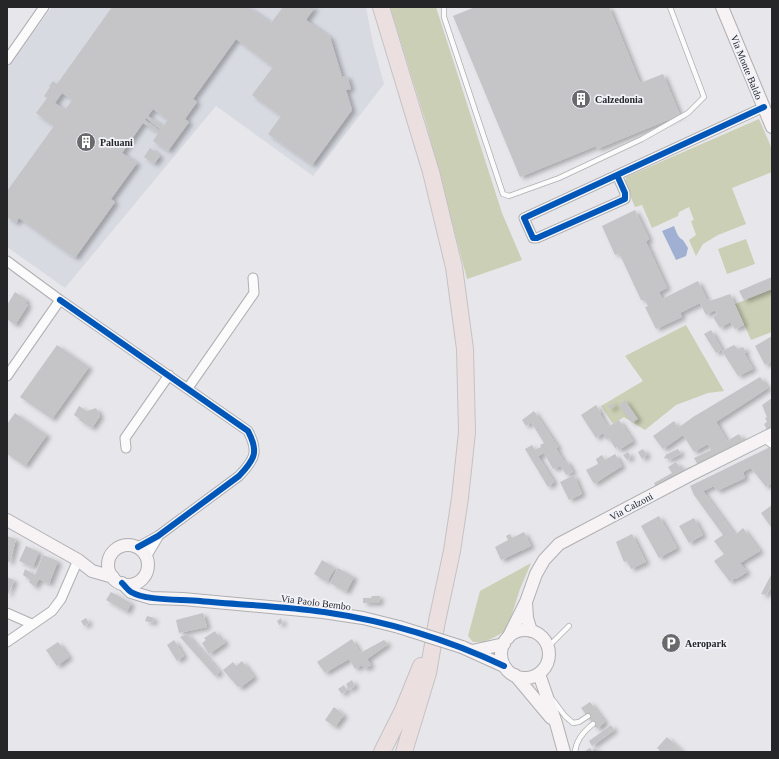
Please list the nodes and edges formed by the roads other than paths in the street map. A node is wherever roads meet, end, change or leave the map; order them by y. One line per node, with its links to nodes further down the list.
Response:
1 (44, 7): 6 (street)
2 (381, 7): 29 (highway)
3 (444, 7): 4 (lane)
4 (670, 7)
5 (722, 7): 7 (street, Via Monte Baldo)
6 (7, 60)
7 (764, 107): 8 (street, Via Monte Baldo); 9 (street)
8 (772, 127)
9 (617, 175): 9 (street)
10 (7, 261): 12 (street)
11 (253, 278): 15 (street)
12 (60, 300): 13 (street); 14 (street)
13 (168, 375): 15 (street); 17 (street)
14 (7, 376)
15 (188, 388): 19 (street)
16 (770, 439): 27 (street, Via Calzoni)
17 (126, 448)
18 (7, 520): 22 (street, Via Paolo Bembo)
19 (158, 536): 20 (street); 21 (street)
20 (138, 547): 21 (street); 23 (street)
21 (146, 557): 24 (street)
22 (78, 560): 23 (street, Via Paolo Bembo); 25 (street, Via Paolo Bembo); 30 (street)
23 (108, 562): 25 (street)
24 (145, 576): 25 (street, Via Paolo Bembo); 26 (street)
25 (117, 580): 26 (street, Via Paolo Bembo)
26 (164, 598): 36 (street, Via Paolo Bembo, bridge)
27 (526, 602): 32 (street, Via Calzoni); 33 (street, Via Calzoni)
28 (7, 613): 30 (street)
29 (437, 621): 43 (highway); 44 (highway)
30 (32, 624): 34 (street)
31 (569, 626): 35 (lane)
32 (531, 631): 33 (street, Via Paolo Bembo); 35 (street)
33 (506, 641): 36 (street, Via Paolo Bembo); 37 (street)
34 (7, 642)
35 (548, 647): 38 (street)
36 (467, 649): 37 (street, Via Paolo Bembo)
37 (504, 666): 39 (street, Via Paolo Bembo)
38 (538, 674): 39 (street); 40 (lane); 41 (street, Via Paolo Bembo)
39 (515, 676): 41 (street, Via Paolo Bembo)
40 (588, 716)
41 (556, 723): 45 (street, Via Paolo Bembo)
42 (593, 724): 46 (lane)
43 (382, 752)
44 (404, 752)
45 (564, 752)
46 (575, 752)

